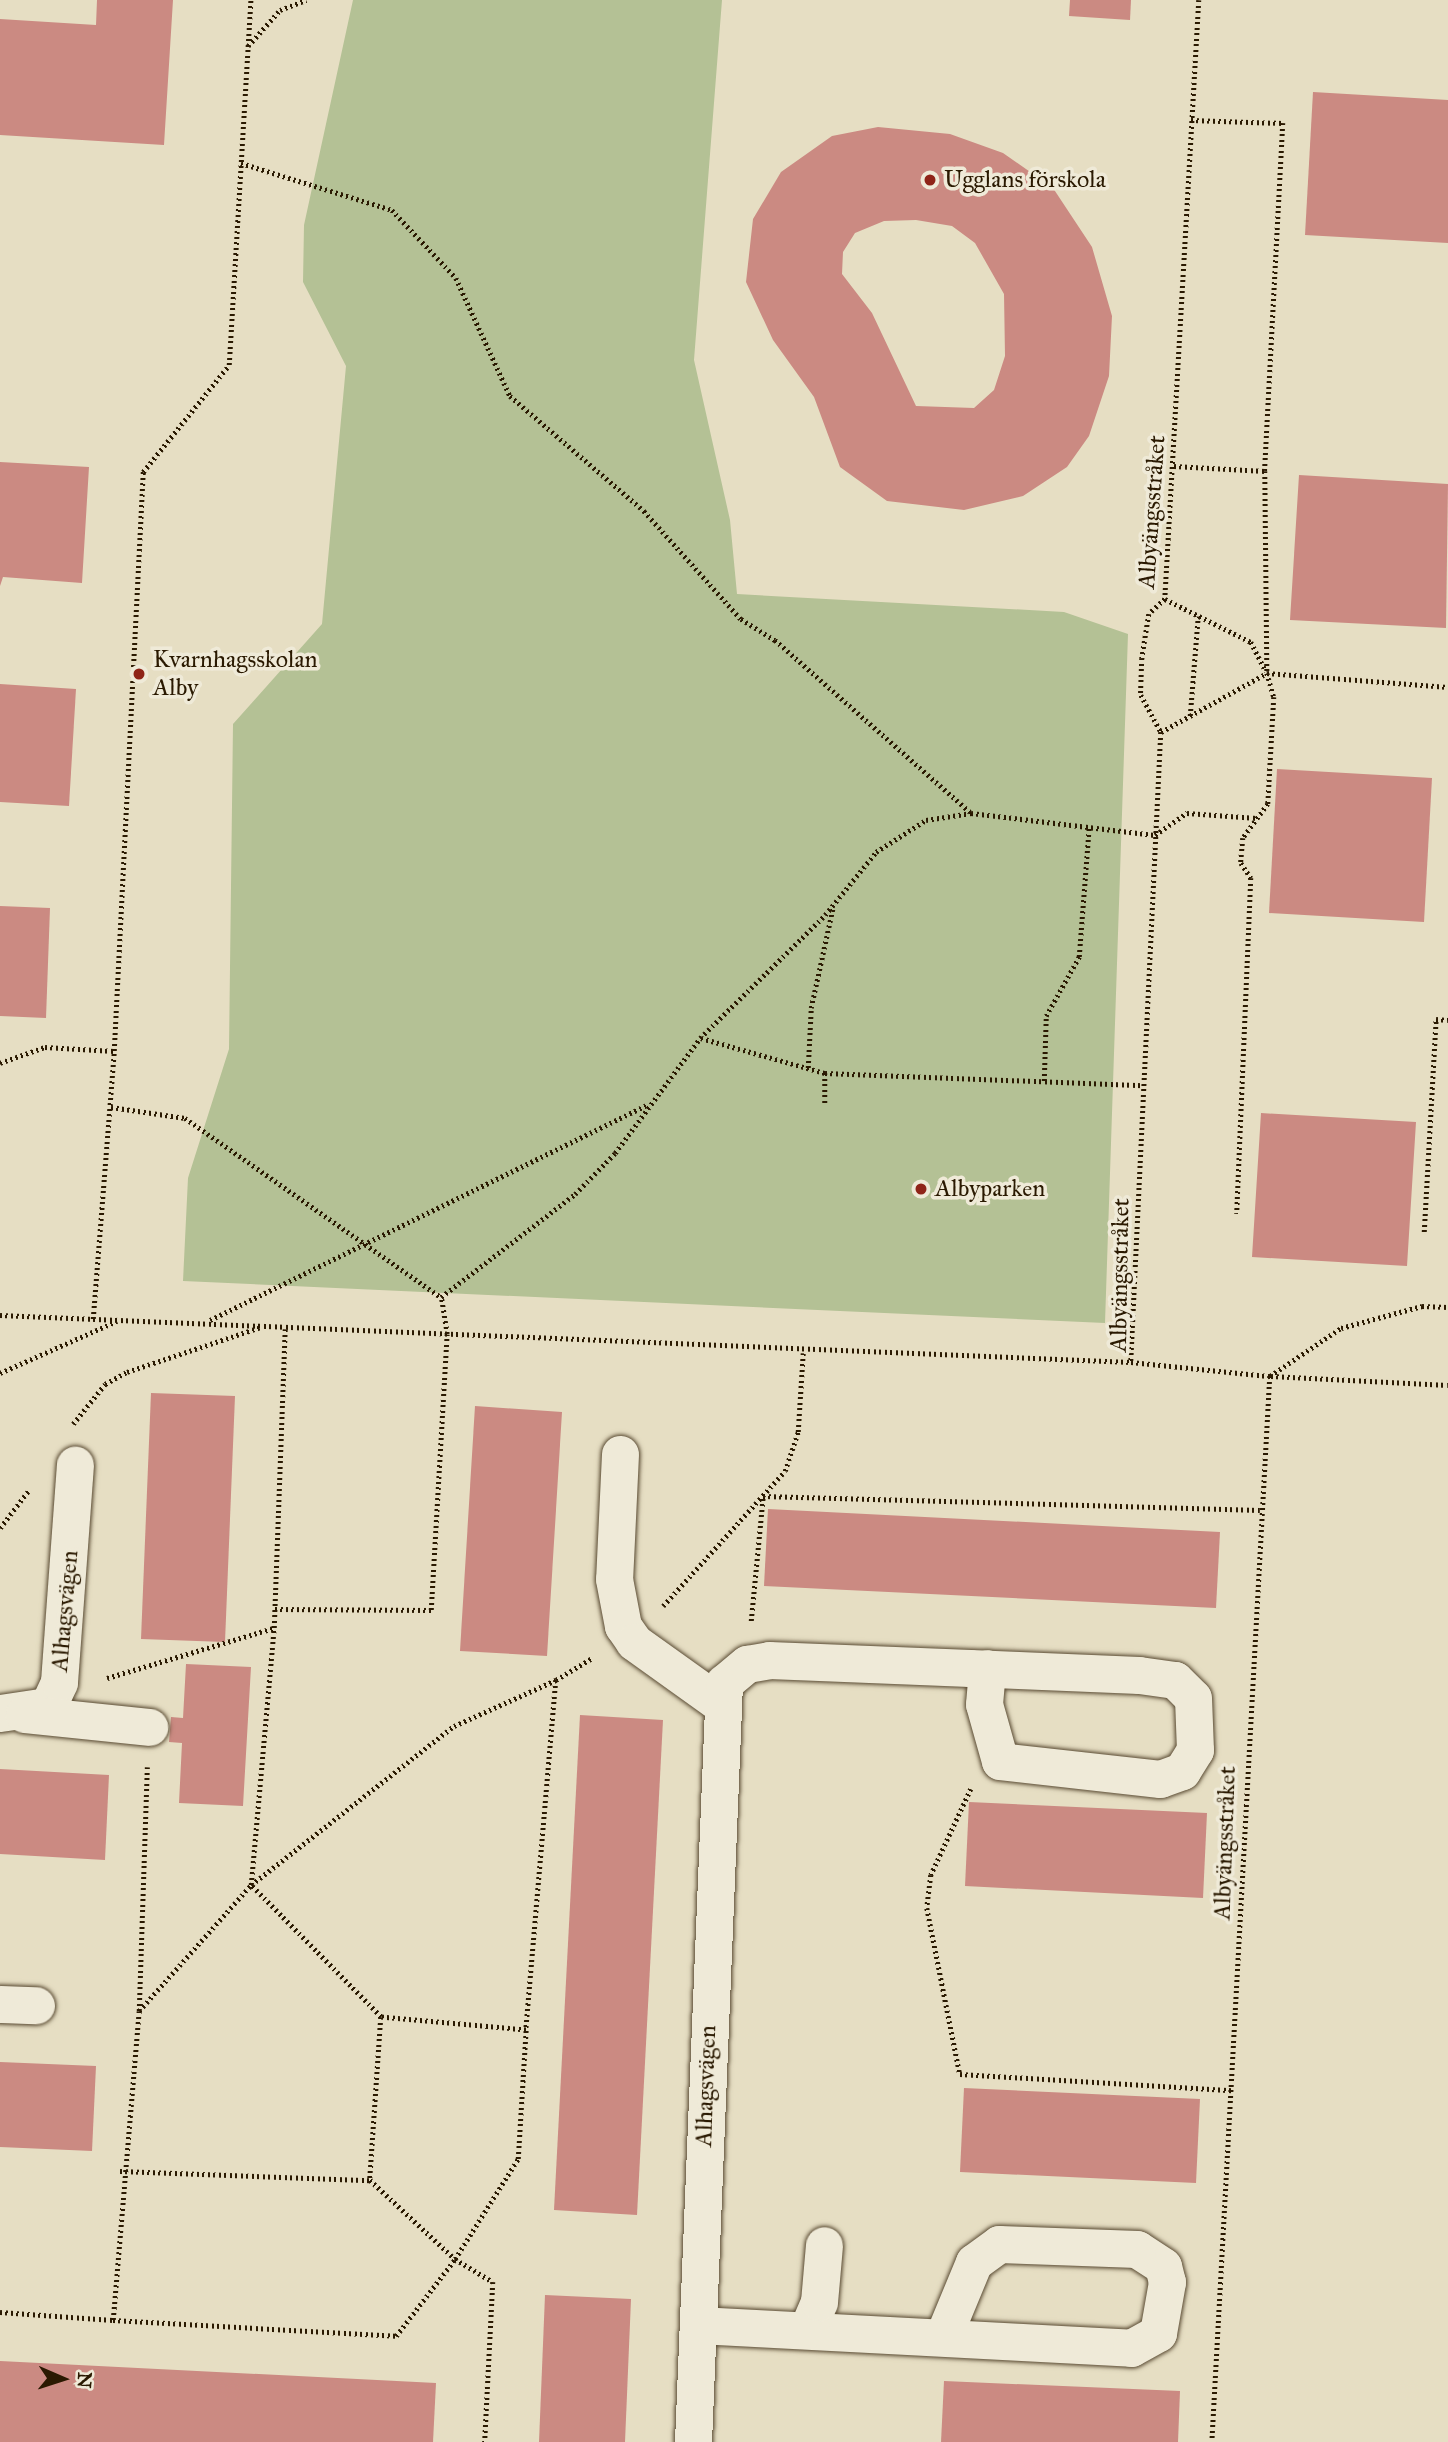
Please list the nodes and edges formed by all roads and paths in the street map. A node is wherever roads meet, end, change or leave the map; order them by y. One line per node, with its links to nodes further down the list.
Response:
1 (251, 0): 4 (path)
2 (306, 0): 4 (path)
3 (1199, 0): 5 (path, Albyängsstråket)
4 (248, 46): 6 (path)
5 (1191, 120): 7 (path, Albyängsstråket); 8 (path)
6 (241, 163): 15 (path); 22 (path)
7 (1174, 466): 8 (path); 9 (path, Albyängsstråket)
8 (1265, 471): 11 (path)
9 (1165, 599): 10 (path); 14 (path, Albyängsstråket)
10 (1198, 616): 11 (path); 13 (path)
11 (1267, 673): 12 (path); 13 (path); 16 (path)
12 (1448, 687)
13 (1190, 716): 14 (path)
14 (1161, 732): 18 (path, Albyängsstråket)
15 (971, 813): 17 (path); 19 (path)
16 (1257, 818): 18 (path); 31 (path)
17 (1089, 828): 18 (path); 26 (path)
18 (1155, 835): 27 (path, Albyängsstråket)
19 (834, 904): 21 (path); 24 (path)
20 (1448, 1020): 32 (path)
21 (701, 1038): 24 (path); 28 (path)
22 (114, 1051): 23 (path); 30 (path)
23 (0, 1063)
24 (808, 1068): 25 (path)
25 (825, 1073): 26 (path); 29 (path)
26 (1044, 1081): 27 (path)
27 (1143, 1085): 44 (path, Albyängsstråket)
28 (651, 1103): 33 (path); 34 (path)
29 (825, 1103)
30 (111, 1107): 33 (path); 37 (path)
31 (1237, 1214)
32 (1424, 1232)
33 (365, 1245): 34 (path); 39 (path)
34 (441, 1297): 42 (path)
35 (1448, 1307): 46 (path)
36 (0, 1315): 37 (path)
37 (93, 1319): 38 (path)
38 (120, 1320): 39 (path); 45 (path)
39 (210, 1320): 40 (path)
40 (262, 1327): 41 (path); 48 (path)
41 (285, 1329): 42 (path); 55 (path)
42 (447, 1334): 43 (path); 55 (path)
43 (803, 1353): 44 (path); 52 (path)
44 (1131, 1362): 46 (path, Albyängsstråket)
45 (0, 1373)
46 (1270, 1376): 47 (path); 53 (path, Albyängsstråket)
47 (1448, 1385)
48 (79, 1415)
49 (620, 1454): 64 (street)
50 (75, 1465): 62 (street, Alhagsvägen)
51 (27, 1493): 54 (path)
52 (763, 1496): 53 (path); 56 (path); 59 (path)
53 (1259, 1510): 73 (path, Albyängsstråket)
54 (0, 1528)
55 (275, 1609): 57 (path)
56 (655, 1615)
57 (274, 1628): 62 (path); 67 (path)
58 (592, 1658): 61 (path)
59 (747, 1664): 60 (street); 64 (street, Alhagsvägen)
60 (987, 1668): 60 (street)
61 (556, 1680): 67 (path); 72 (path)
62 (54, 1693): 63 (street, Alhagsvägen)
63 (12, 1714): 65 (street)
64 (720, 1718): 80 (street, Alhagsvägen)
65 (149, 1727): 70 (path)
66 (973, 1785): 73 (path)
67 (251, 1885): 70 (path); 71 (path)
68 (0, 2004): 69 (street)
69 (36, 2005)
70 (139, 2011): 74 (path)
71 (381, 2017): 72 (path); 75 (path)
72 (526, 2030): 77 (path)
73 (1232, 2090): 85 (path, Albyängsstråket)
74 (120, 2171): 75 (path); 79 (path)
75 (370, 2180): 77 (path)
76 (824, 2245): 81 (street)
77 (455, 2259): 79 (path); 83 (path)
78 (0, 2312): 79 (path)
79 (113, 2320)
80 (698, 2325): 81 (street); 84 (street, Alhagsvägen)
81 (807, 2330): 82 (street)
82 (943, 2337): 82 (street)
83 (485, 2442)
84 (693, 2442)
85 (1212, 2442)

